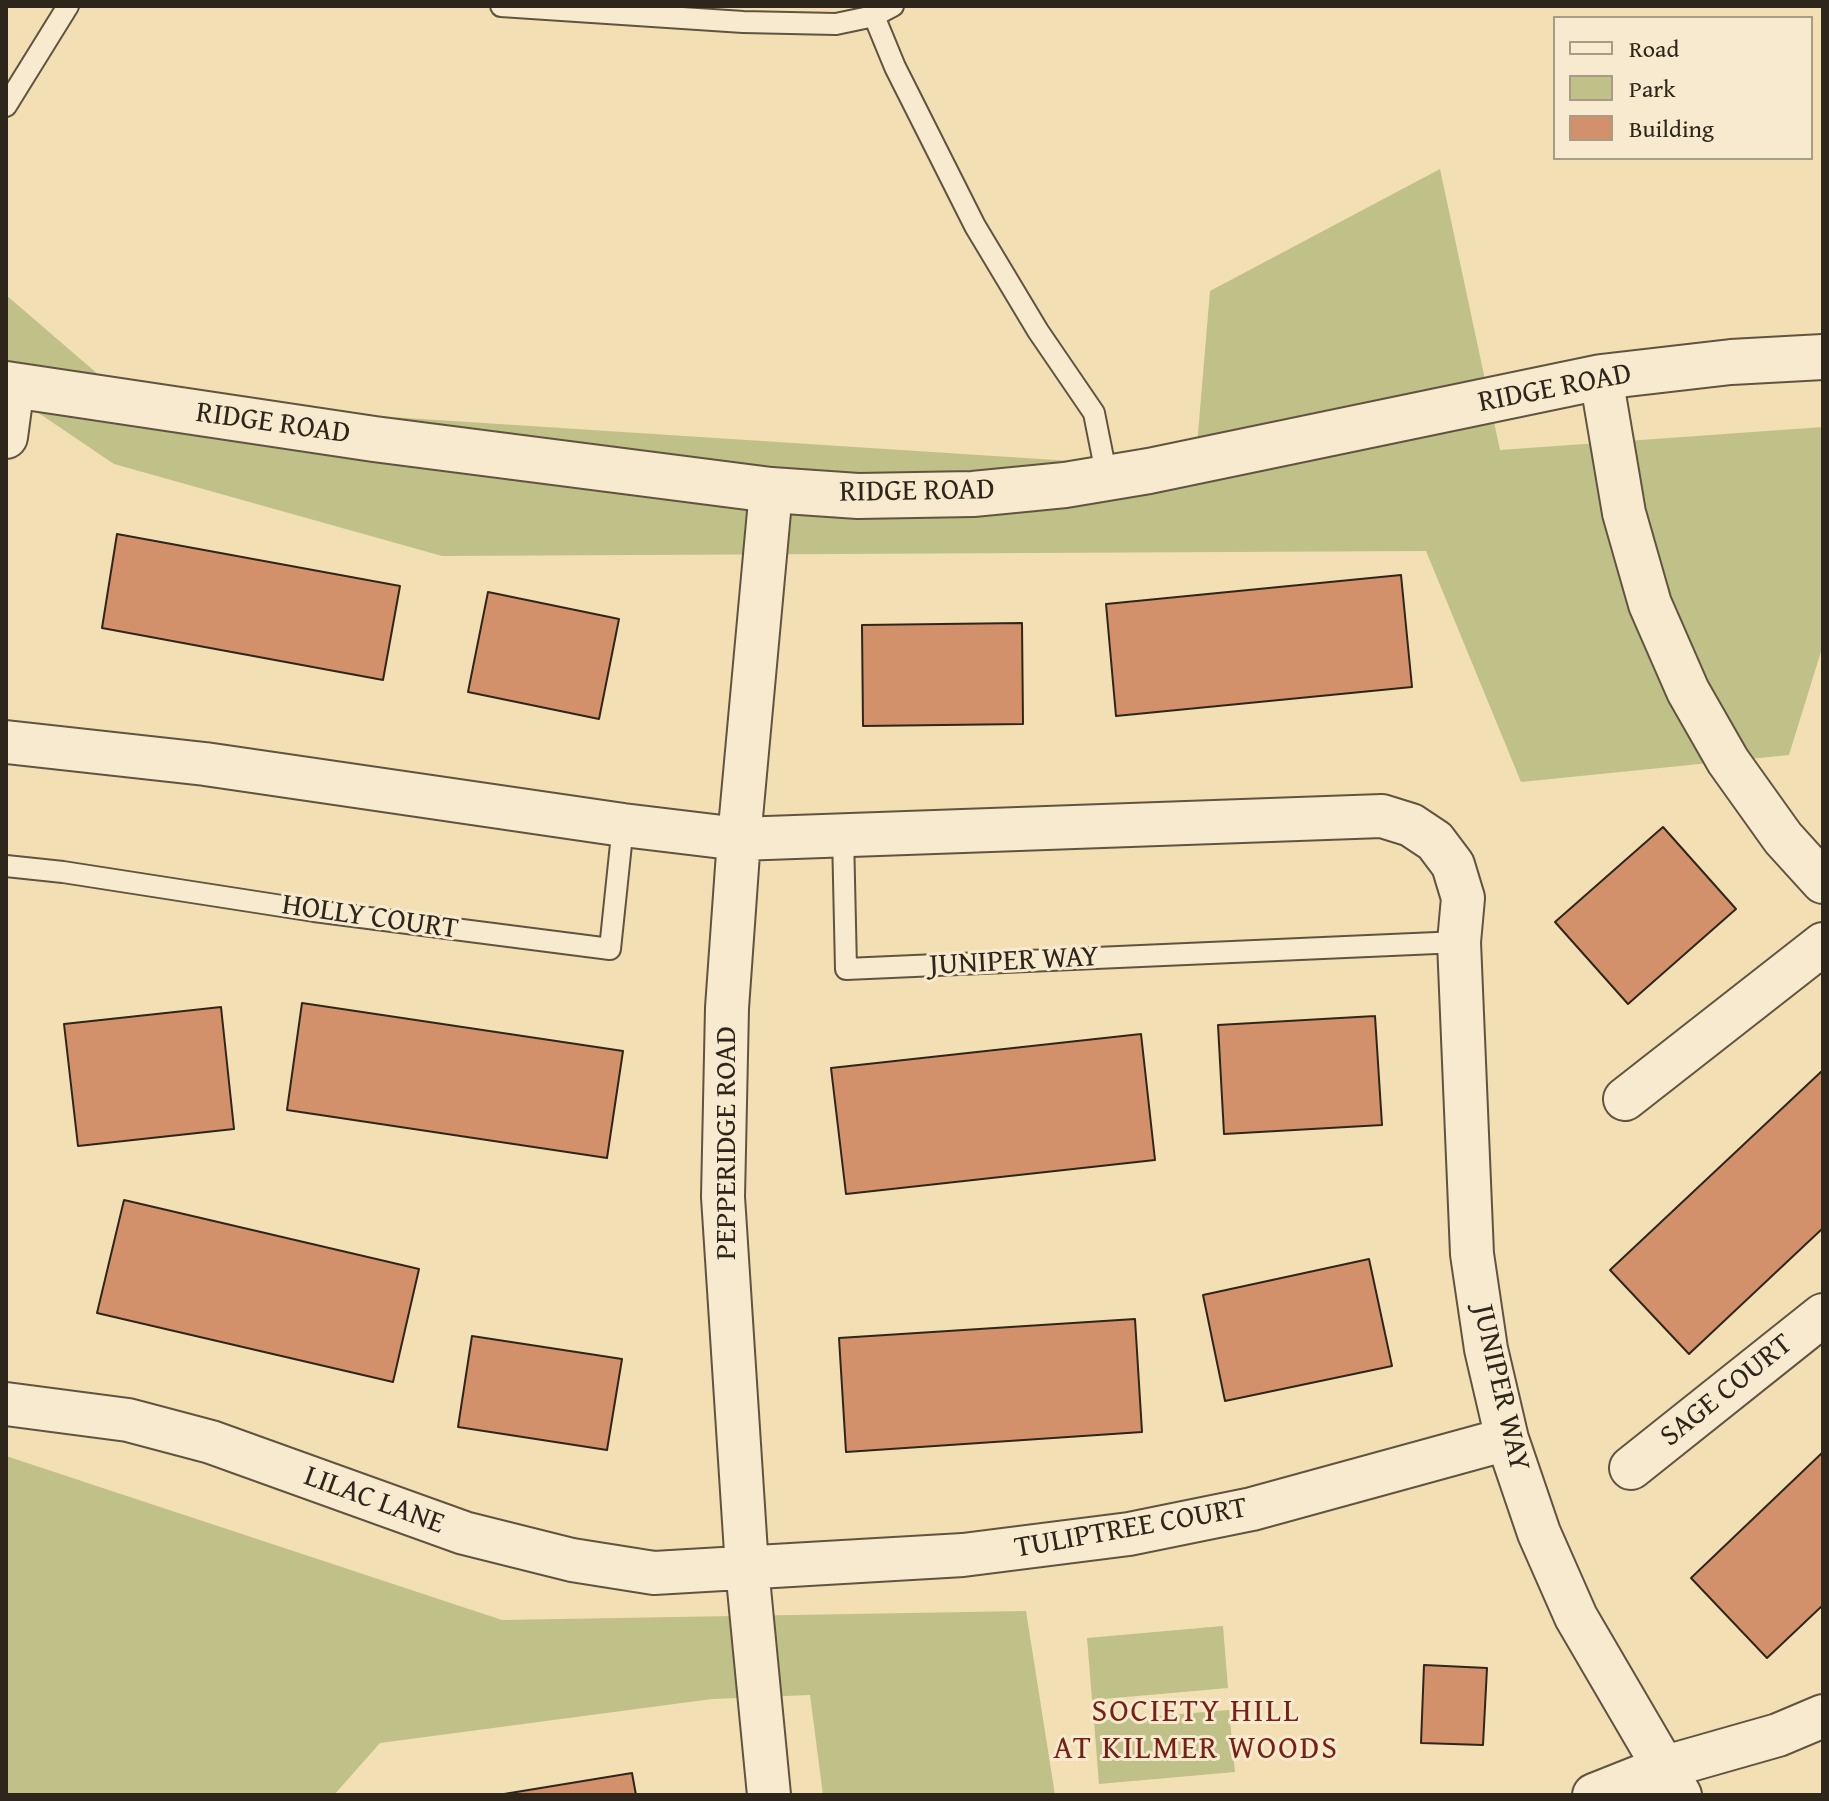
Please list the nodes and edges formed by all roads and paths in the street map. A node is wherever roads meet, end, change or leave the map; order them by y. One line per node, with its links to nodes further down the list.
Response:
1 (68, 6): 5 (lane)
2 (501, 6): 4 (lane)
3 (893, 6): 4 (lane)
4 (874, 16): 10 (lane)
5 (6, 106)
6 (1823, 357): 7 (street, RIDGE ROAD)
7 (1601, 377): 10 (street, RIDGE ROAD); 17 (street)
8 (9, 385): 9 (street); 11 (street, RIDGE ROAD)
9 (6, 437)
10 (1107, 478): 11 (street, RIDGE ROAD)
11 (771, 490): 15 (street, PEPPERIDGE ROAD)
12 (6, 742): 13 (street)
13 (623, 825): 15 (street); 16 (lane, HOLLY COURT)
14 (843, 835): 15 (street, JUNIPER WAY); 18 (street, JUNIPER WAY); 18 (lane, JUNIPER WAY)
15 (739, 839): 25 (street, PEPPERIDGE ROAD)
16 (6, 866)
17 (1823, 882)
18 (1459, 942): 23 (street, JUNIPER WAY)
19 (1823, 944): 20 (street)
20 (1625, 1099)
21 (1823, 1315): 24 (street, SAGE COURT)
22 (6, 1404): 25 (street, LILAC LANE)
23 (1507, 1439): 25 (street, TULIPTREE COURT); 27 (street, JUNIPER WAY)
24 (1631, 1468)
25 (747, 1568): 28 (street, PEPPERIDGE ROAD)
26 (1823, 1716): 27 (street)
27 (1671, 1782): 29 (street)
28 (769, 1795)
29 (1594, 1795)

